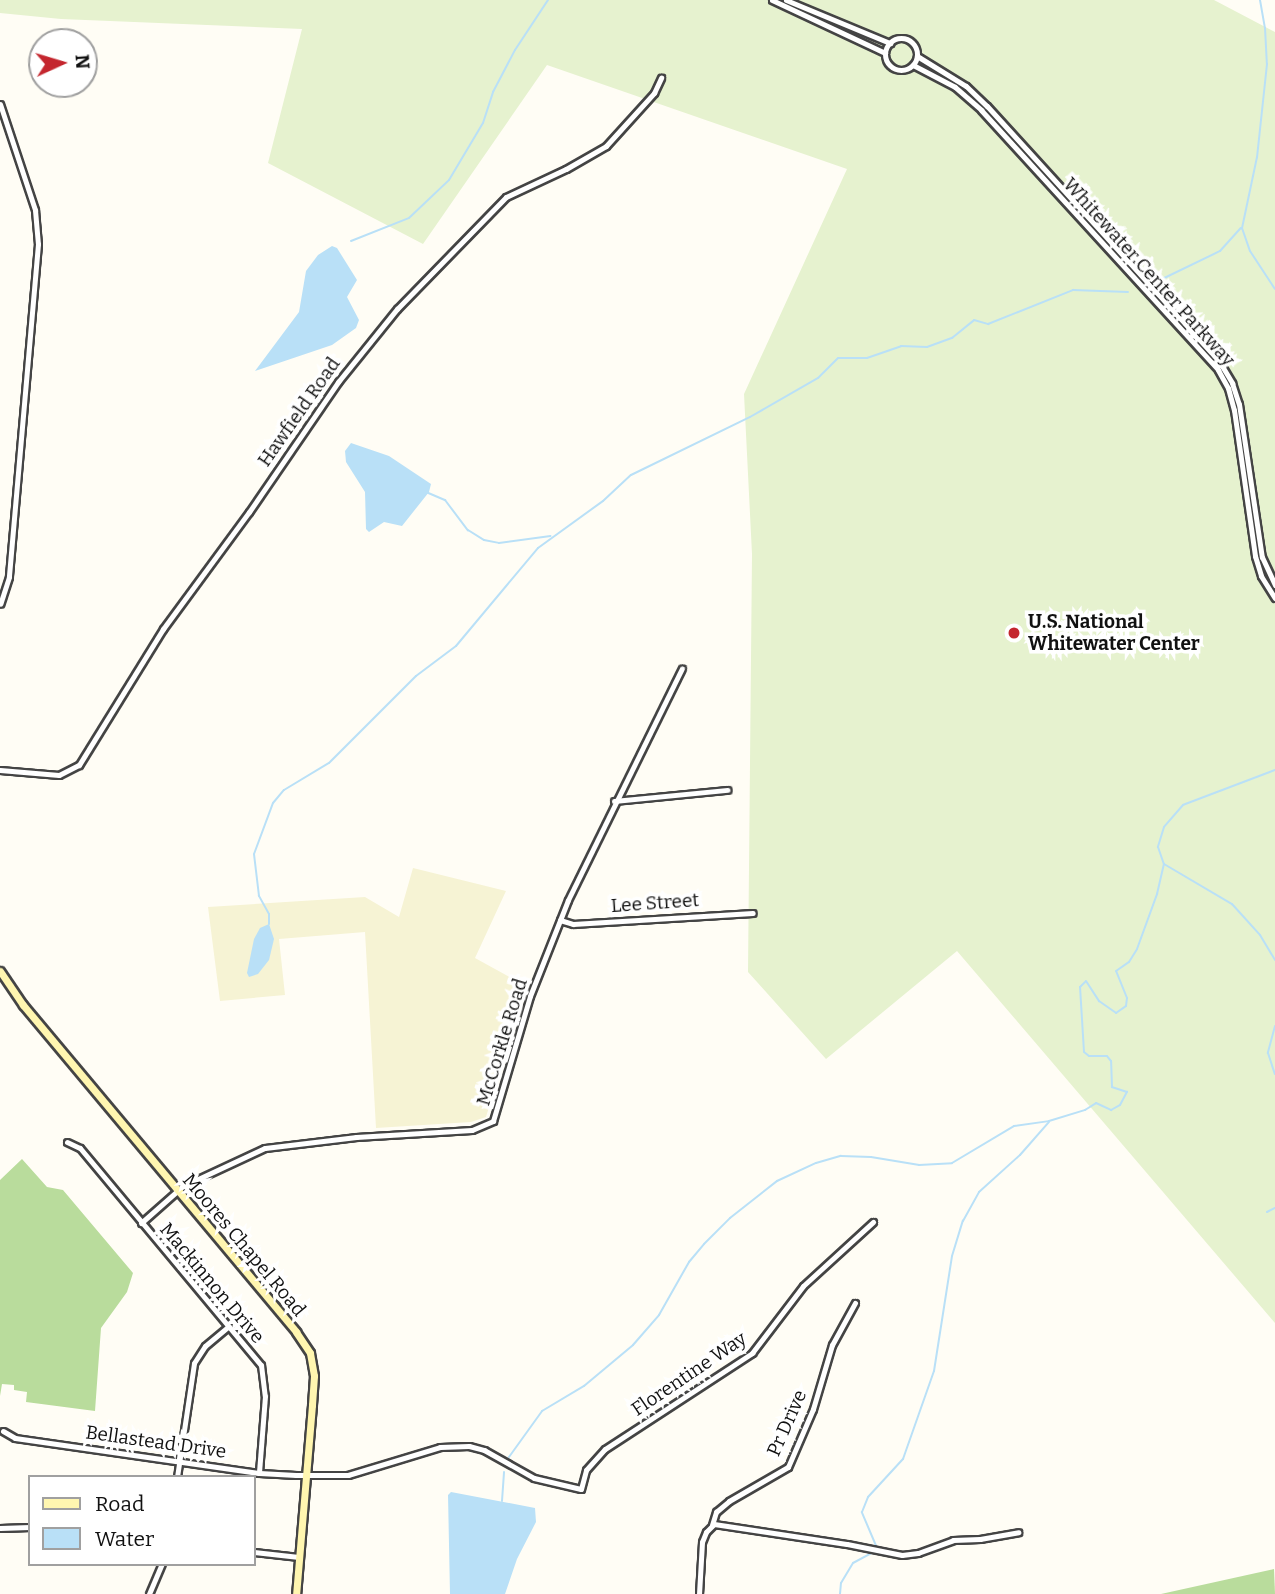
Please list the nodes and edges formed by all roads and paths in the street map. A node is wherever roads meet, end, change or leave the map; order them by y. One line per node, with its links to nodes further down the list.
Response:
1 (772, 0): 4 (street)
2 (786, 0): 3 (street)
3 (890, 43): 4 (street); 5 (street)
4 (885, 53): 6 (street)
5 (917, 56): 6 (street); 9 (street, Whitewater Center Parkway)
6 (913, 65): 10 (street, Whitewater Center Parkway)
7 (661, 78): 13 (street, Hawfield Road)
8 (0, 104): 11 (street)
9 (1275, 585)
10 (1275, 598)
11 (0, 604)
12 (682, 668): 15 (street, McCorkle Road)
13 (0, 771)
14 (727, 790): 15 (street)
15 (614, 801): 17 (street, McCorkle Road)
16 (753, 913): 17 (street, Lee Street)
17 (560, 920): 20 (street, McCorkle Road)
18 (0, 971): 20 (main road, Moores Chapel Road)
19 (67, 1142): 22 (street, Mackinnon Drive)
20 (178, 1190): 22 (street, McCorkle Road); 29 (main road, Moores Chapel Road)
21 (873, 1222): 30 (street, Florentine Way)
22 (141, 1223): 24 (street, Mackinnon Drive)
23 (855, 1303): 31 (street, Pr Drive)
24 (229, 1326): 26 (street); 27 (street, Mackinnon Drive)
25 (3, 1431): 26 (street, Bellastead Drive)
26 (179, 1461): 27 (street, Bellastead Drive); 28 (street)
27 (259, 1473): 29 (street, Bellastead Drive)
28 (177, 1475)
29 (306, 1475): 30 (street, Bellastead Drive); 36 (main road, Moores Chapel Road)
30 (580, 1489)
31 (712, 1525): 34 (street); 40 (street)
32 (28, 1527): 33 (street)
33 (0, 1528)
34 (1018, 1532)
35 (256, 1552): 36 (street)
36 (299, 1557): 39 (main road, Moores Chapel Road)
37 (161, 1566): 38 (street)
38 (149, 1594)
39 (296, 1594)
40 (699, 1594)

